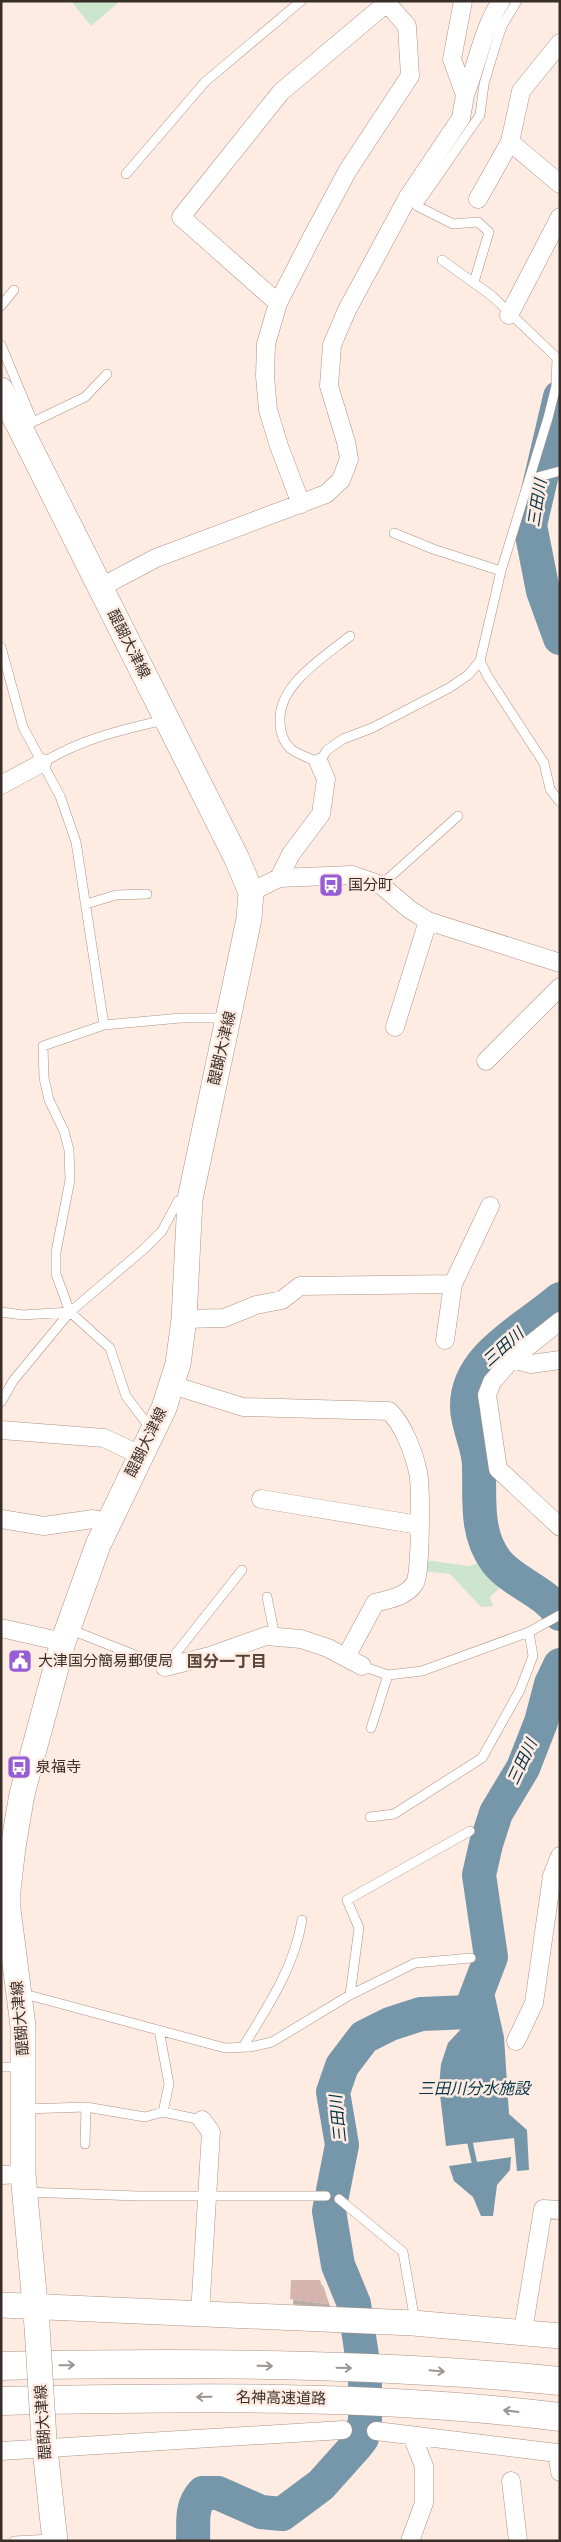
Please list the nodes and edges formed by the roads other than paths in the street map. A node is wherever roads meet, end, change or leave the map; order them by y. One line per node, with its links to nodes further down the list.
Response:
1 (301, 1): 9 (lane)
2 (462, 1): 7 (street)
3 (501, 1): 7 (street)
4 (517, 1): 14 (lane)
5 (388, 2): 16 (street); 16 (street)
6 (558, 50): 8 (street)
7 (465, 94): 25 (street)
8 (510, 142): 10 (street); 11 (street)
9 (126, 174)
10 (560, 184)
11 (478, 200)
12 (560, 217): 18 (street)
13 (442, 260): 14 (lane)
14 (474, 282): 18 (lane)
15 (14, 290): 17 (lane)
16 (278, 303): 25 (street)
17 (1, 306)
18 (509, 315): 24 (lane)
19 (1, 345): 22 (lane)
20 (107, 374): 22 (lane)
21 (1, 390): 22 (main road, 醍醐大津線)
22 (27, 425): 28 (main road, 醍醐大津線)
23 (560, 471): 24 (lane)
24 (532, 479): 27 (lane)
25 (301, 504): 28 (street)
26 (394, 533): 27 (lane)
27 (501, 571): 31 (lane)
28 (100, 587): 32 (main road, 醍醐大津線)
29 (350, 636): 34 (lane)
30 (1, 647): 33 (lane)
31 (480, 661): 34 (lane); 36 (lane)
32 (167, 720): 33 (lane); 40 (main road, 醍醐大津線)
33 (42, 763): 35 (street); 42 (lane)
34 (319, 763): 38 (street)
35 (1, 785)
36 (560, 802)
37 (458, 816): 39 (lane)
38 (279, 878): 39 (street); 40 (street)
39 (381, 885): 43 (street)
40 (251, 892): 46 (main road, 醍醐大津線)
41 (147, 894): 42 (lane)
42 (86, 904): 47 (lane)
43 (428, 921): 44 (street); 48 (street)
44 (560, 963)
45 (560, 987): 49 (street)
46 (229, 1018): 47 (lane); 50 (main road, 醍醐大津線)
47 (104, 1025): 54 (lane)
48 (395, 1027)
49 (486, 1061)
50 (190, 1199): 54 (lane); 55 (main road, 醍醐大津線)
51 (490, 1206): 52 (street)
52 (453, 1284): 55 (street); 57 (street)
53 (1, 1312): 54 (lane)
54 (70, 1312): 61 (lane); 63 (lane)
55 (184, 1320): 60 (main road, 醍醐大津線)
56 (560, 1322): 58 (street)
57 (445, 1340)
58 (512, 1359): 59 (street); 69 (street)
59 (560, 1360)
60 (172, 1385): 63 (main road, 醍醐大津線); 68 (street)
61 (1, 1402)
62 (1, 1430): 64 (street)
63 (152, 1431): 64 (main road, 醍醐大津線)
64 (140, 1455): 67 (main road, 醍醐大津線)
65 (261, 1499): 68 (street)
66 (1, 1518): 67 (street)
67 (108, 1522): 75 (main road, 醍醐大津線)
68 (419, 1525): 77 (street)
69 (560, 1527)
70 (242, 1570): 79 (lane)
71 (267, 1597): 76 (lane)
72 (558, 1616): 74 (lane)
73 (1, 1628): 75 (street)
74 (529, 1632): 80 (lane); 82 (lane)
75 (66, 1636): 79 (lane); 85 (main road, 醍醐大津線)
76 (275, 1637): 77 (street); 79 (street)
77 (346, 1657): 78 (street)
78 (362, 1666): 80 (lane)
79 (165, 1667)
80 (388, 1675): 81 (lane)
81 (371, 1728)
82 (370, 1817)
83 (470, 1831): 88 (lane)
84 (560, 1856): 91 (street)
85 (4, 1890): 89 (main road, 醍醐大津線)
86 (302, 1920): 92 (lane)
87 (471, 1958): 88 (lane)
88 (350, 1995): 92 (lane)
89 (19, 1998): 90 (lane); 93 (main road, 醍醐大津線)
90 (159, 2030): 92 (lane); 96 (lane)
91 (516, 2041)
92 (243, 2047)
93 (12, 2067): 95 (main road, 醍醐大津線)
94 (86, 2107): 95 (lane); 96 (lane); 98 (lane)
95 (24, 2108): 99 (main road, 醍醐大津線)
96 (163, 2112): 97 (lane)
97 (202, 2120): 100 (street)
98 (85, 2144)
99 (16, 2180): 100 (lane); 106 (main road, 醍醐大津線)
100 (208, 2195): 101 (lane); 105 (street)
101 (326, 2196)
102 (339, 2199): 107 (lane)
103 (560, 2210): 108 (street)
104 (1, 2305): 106 (main road)
105 (200, 2314): 106 (main road); 107 (main road)
106 (37, 2316): 117 (main road, 醍醐大津線, bridge)
107 (413, 2323): 108 (main road)
108 (523, 2331): 109 (main road)
109 (560, 2336)
110 (1, 2366): 111 (highway, 名神高速道路, one-way to 111)
111 (560, 2382)
112 (1, 2401): 113 (highway, 名神高速道路, one-way to 112)
113 (560, 2417)
114 (343, 2430): 117 (street)
115 (376, 2431): 116 (street)
116 (412, 2436): 119 (street); 124 (street)
117 (44, 2445): 118 (street); 122 (main road, 醍醐大津線)
118 (1, 2451)
119 (558, 2454): 120 (street)
120 (560, 2472)
121 (511, 2481): 125 (street)
122 (55, 2540): 123 (lane)
123 (14, 2541)
124 (410, 2541)
125 (518, 2541)

